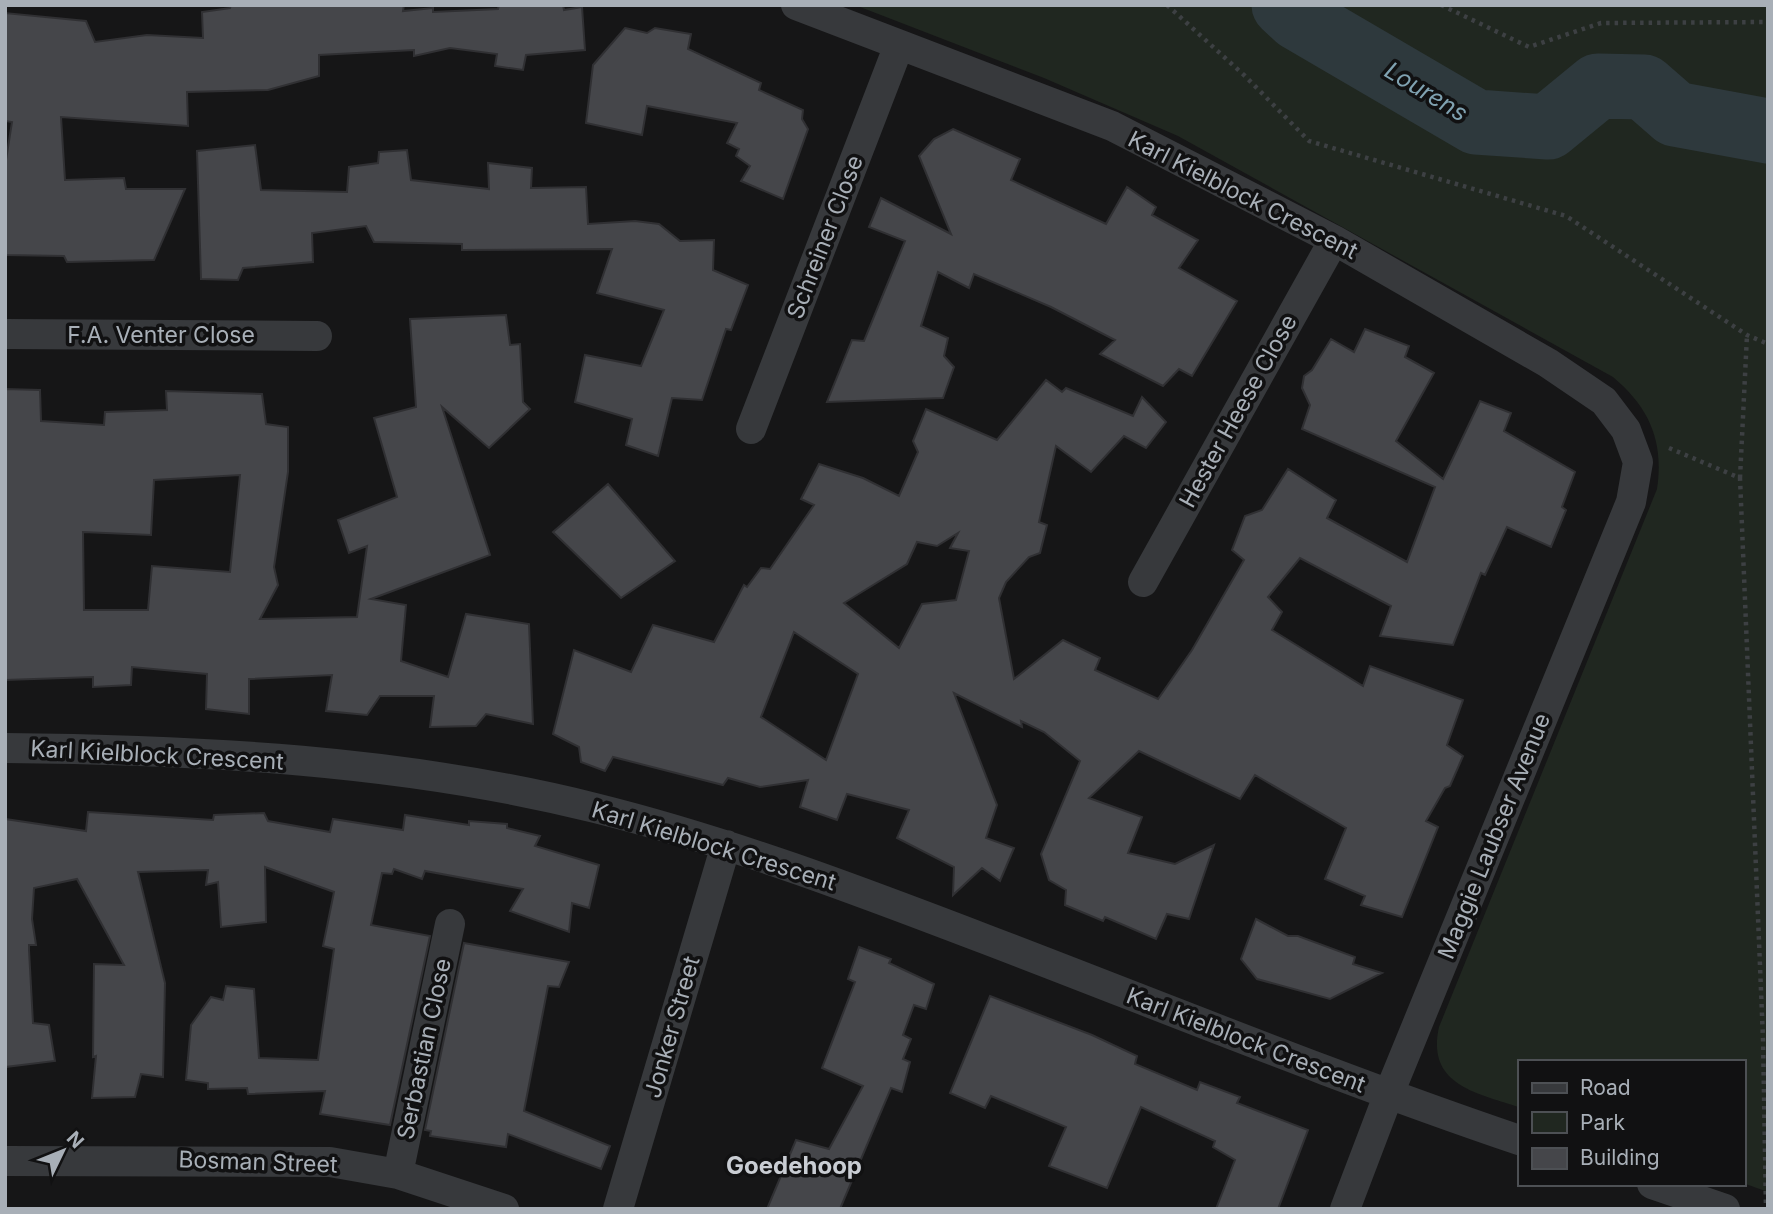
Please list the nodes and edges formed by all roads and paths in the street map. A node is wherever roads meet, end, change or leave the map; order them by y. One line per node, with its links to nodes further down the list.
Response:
1 (796, 5): 5 (street, Karl Kielblock Crescent)
2 (1167, 5): 8 (path)
3 (1441, 5): 4 (path)
4 (1768, 22)
5 (900, 45): 6 (street, Karl Kielblock Crescent); 11 (street, Schreiner Close)
6 (1334, 240): 12 (street, Karl Kielblock Crescent); 15 (street, Hester Heese Close)
7 (5, 334): 9 (street, F.A. Venter Close)
8 (1747, 335): 10 (path); 14 (path)
9 (317, 336)
10 (1768, 344)
11 (751, 429)
12 (1626, 430): 13 (street, Karl Kielblock Crescent); 14 (path)
13 (1638, 462): 19 (street, Maggie Laubser Avenue)
14 (1740, 478): 28 (path)
15 (1143, 582)
16 (5, 748): 17 (street, Karl Kielblock Crescent)
17 (726, 845): 19 (street, Karl Kielblock Crescent); 25 (street, Jonker Street)
18 (450, 924): 22 (street, Serbastian Close)
19 (1388, 1096): 20 (street, Karl Kielblock Crescent); 26 (street, Maggie Laubser Avenue)
20 (1518, 1140)
21 (5, 1161): 22 (street, Bosman Street)
22 (398, 1174): 24 (street, Bosman Street)
23 (1659, 1186): 27 (street)
24 (504, 1209)
25 (618, 1209)
26 (1345, 1209)
27 (1726, 1209)
28 (1766, 1209)

